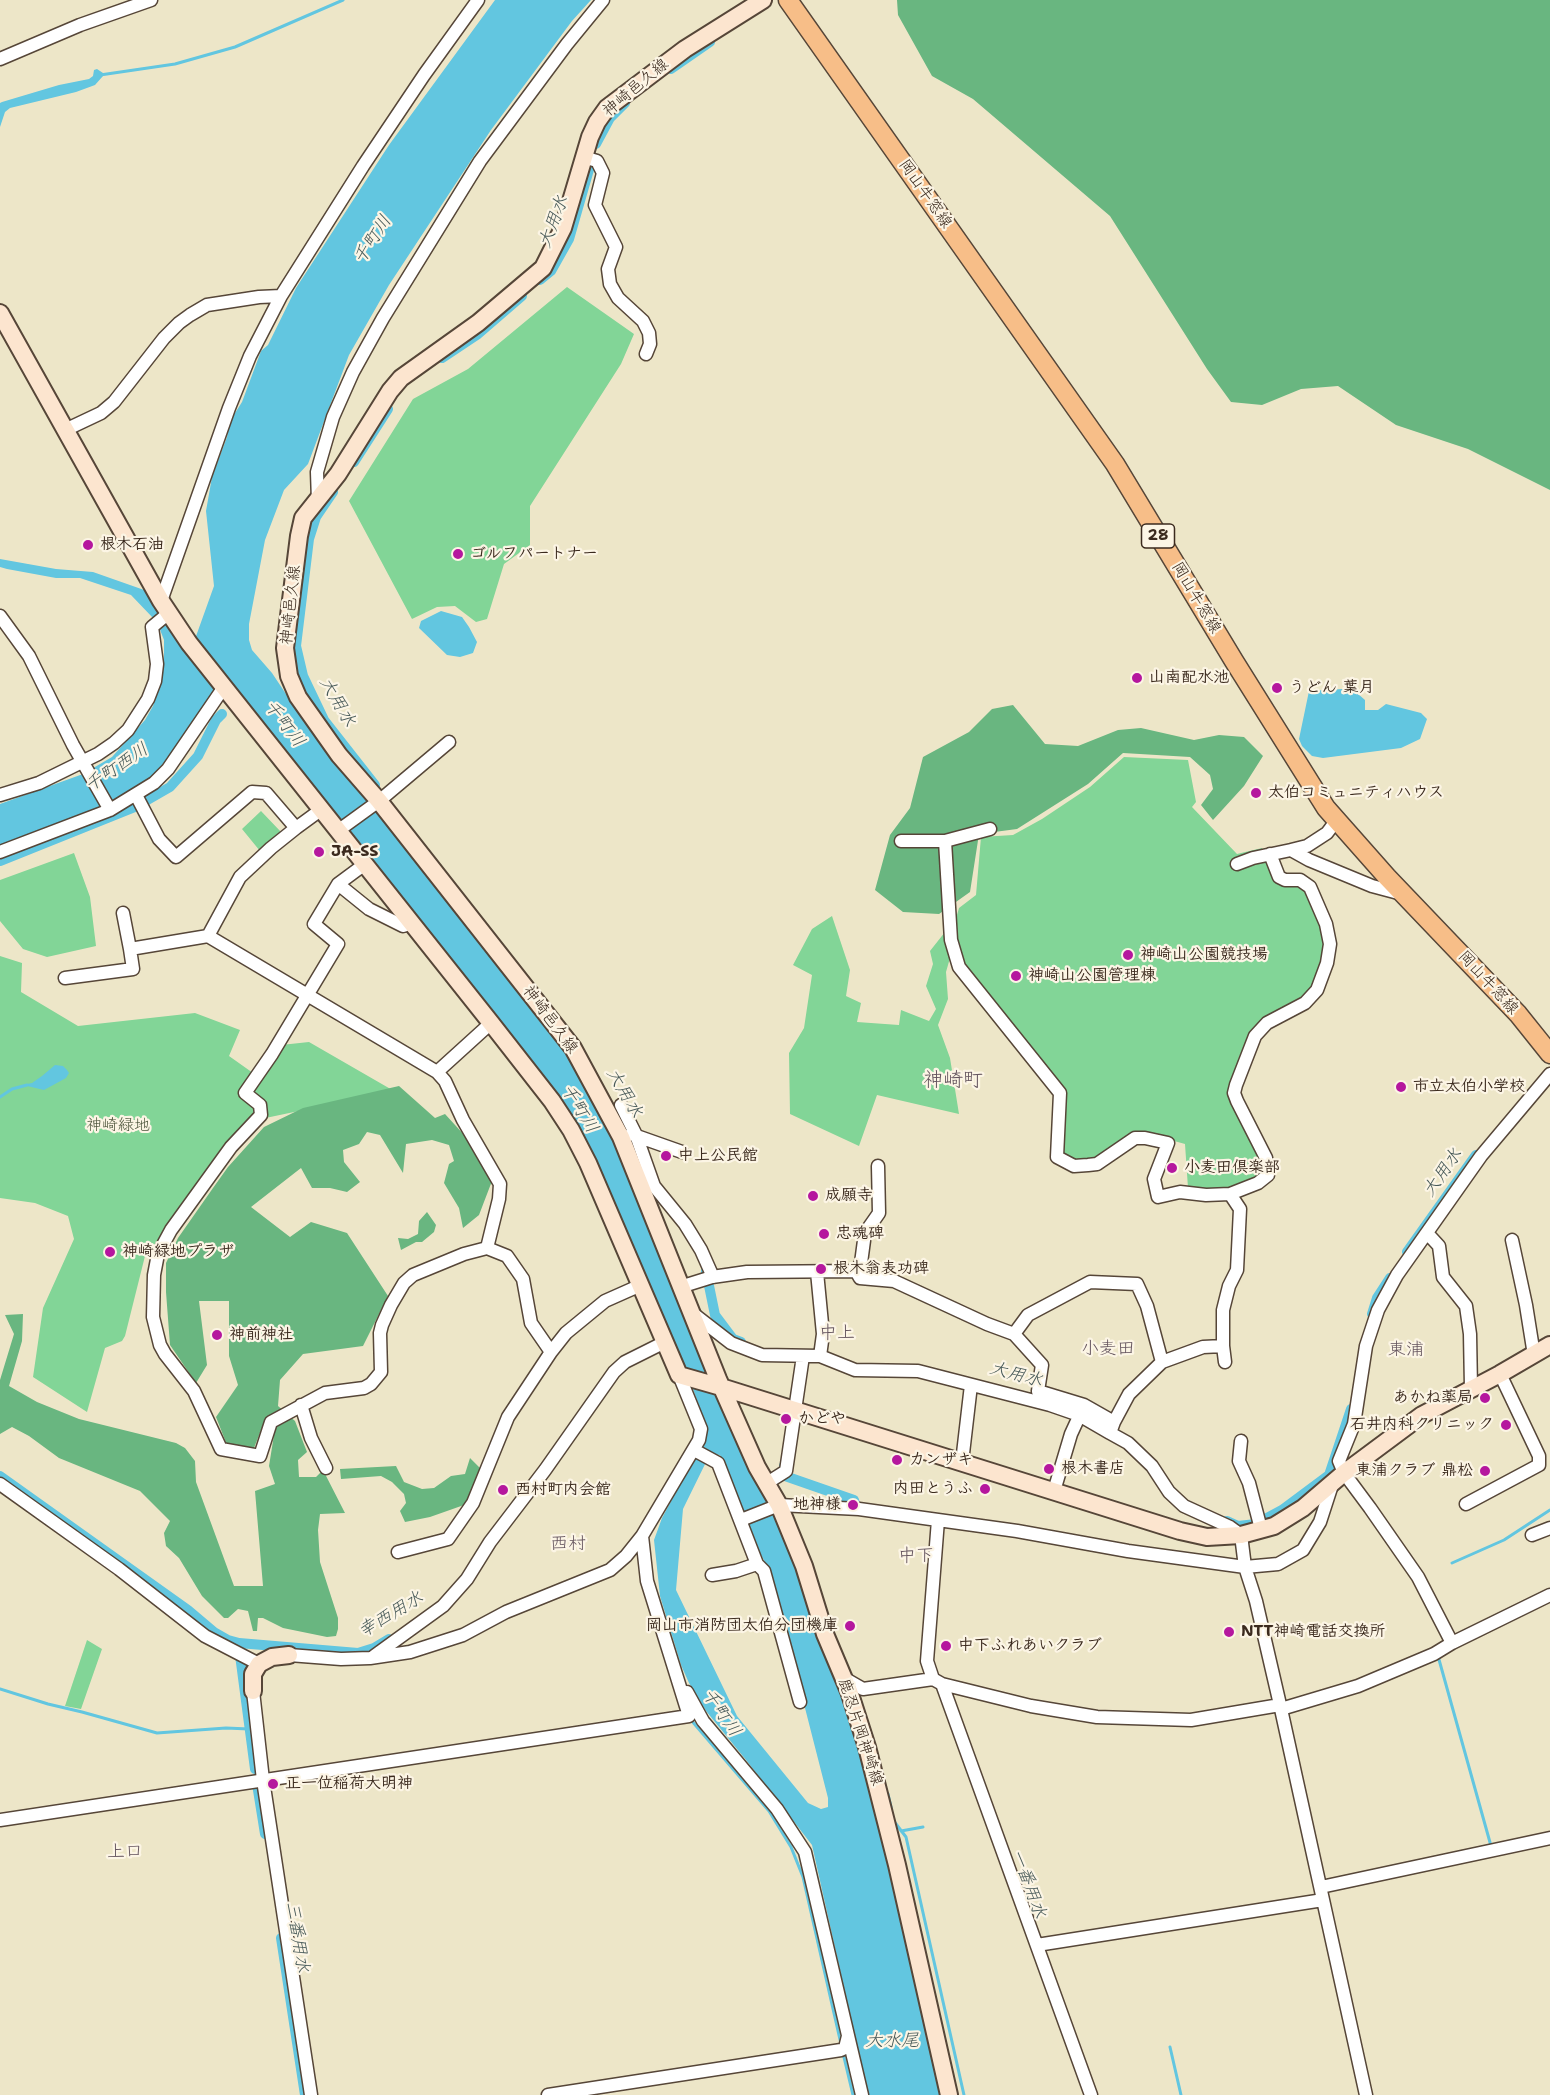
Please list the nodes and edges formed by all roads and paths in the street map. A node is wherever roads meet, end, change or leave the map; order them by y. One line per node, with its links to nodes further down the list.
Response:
1 (151, 0): 6 (street)
2 (478, 0): 8 (street)
3 (603, 0): 12 (street)
4 (763, 0): 7 (main road, 神崎邑久線)
5 (788, 0): 23 (main road, 岡山牛窓線 / 28)
6 (0, 58)
7 (590, 159): 10 (street); 12 (main road, 神崎邑久線)
8 (281, 296): 11 (street); 13 (street)
9 (0, 313): 11 (main road)
10 (646, 354)
11 (65, 430): 13 (main road)
12 (318, 501): 19 (main road, 神崎邑久線)
13 (165, 609): 15 (main road); 17 (street)
14 (0, 616): 17 (street)
15 (222, 685): 20 (street); 22 (main road)
16 (450, 742): 19 (street)
17 (83, 764): 18 (street); 21 (street)
18 (0, 795)
19 (380, 799): 25 (street); 47 (main road, 神崎邑久線)
20 (139, 801): 21 (street); 24 (street)
21 (110, 809): 30 (street)
22 (322, 809): 24 (street); 25 (main road)
23 (1336, 821): 29 (street); 35 (main road, 岡山牛窓線 / 28)
24 (296, 828): 38 (street)
25 (341, 829): 32 (main road)
26 (990, 829): 28 (street)
27 (901, 841): 28 (street)
28 (945, 841): 50 (street)
29 (1291, 850): 31 (street); 35 (street)
30 (0, 852)
31 (1270, 854): 33 (street); 50 (street)
32 (365, 864): 34 (street); 37 (main road)
33 (1237, 864)
34 (338, 884): 37 (street); 41 (street)
35 (1403, 894): 43 (main road, 岡山牛窓線 / 28)
36 (123, 913): 39 (street)
37 (412, 923): 42 (main road)
38 (208, 936): 39 (street); 41 (street)
39 (130, 949): 40 (street)
40 (65, 978)
41 (309, 995): 44 (street); 76 (street)
42 (491, 1023): 44 (street); 57 (main road)
43 (1550, 1054)
44 (437, 1072): 53 (street)
45 (1550, 1074): 51 (street)
46 (621, 1105): 47 (street)
47 (629, 1135): 48 (street); 56 (street); 58 (main road, 神崎邑久線)
48 (682, 1152)
49 (878, 1166): 54 (street)
50 (1230, 1194): 63 (street)
51 (1427, 1233): 74 (street); 84 (street)
52 (1512, 1240): 66 (street)
53 (487, 1248): 64 (street); 76 (street)
54 (856, 1271): 55 (street); 60 (street)
55 (817, 1272): 56 (street); 65 (street)
56 (713, 1277): 58 (street)
57 (641, 1285): 61 (main road); 64 (street)
58 (680, 1287): 59 (main road, 神崎邑久線)
59 (689, 1310): 67 (street); 73 (main road, 神崎邑久線)
60 (1014, 1334): 68 (street); 75 (street)
61 (665, 1342): 71 (main road); 104 (street)
62 (1550, 1345): 66 (main road)
63 (1223, 1346): 68 (street); 69 (street)
64 (551, 1352): 97 (street)
65 (820, 1353): 67 (street); 72 (street)
66 (1534, 1354): 70 (main road)
67 (803, 1356): 77 (street)
68 (1162, 1362): 79 (street)
69 (1226, 1362)
70 (1500, 1374): 74 (main road); 88 (street)
71 (684, 1376): 73 (main road); 81 (street)
72 (971, 1385): 75 (street); 82 (street)
73 (719, 1386): 77 (main road); 85 (main road, 鹿忍片岡神崎線)
74 (1471, 1388): 84 (main road)
75 (1037, 1396): 78 (street)
76 (301, 1405): 83 (street)
77 (795, 1410): 82 (main road); 85 (street)
78 (1081, 1410): 79 (street); 87 (street)
79 (1112, 1428): 94 (street)
80 (1241, 1441): 92 (street)
81 (699, 1454): 90 (street); 96 (street)
82 (962, 1462): 87 (main road)
83 (326, 1468)
84 (1338, 1478): 92 (main road); 99 (street); 102 (street)
85 (767, 1483): 89 (main road, 鹿忍片岡神崎線)
86 (0, 1484): 106 (street)
87 (1054, 1491): 94 (main road)
88 (1466, 1504)
89 (777, 1505): 90 (street); 91 (street); 107 (main road, 鹿忍片岡神崎線)
90 (743, 1520): 98 (street)
91 (938, 1523): 99 (street); 108 (street)
92 (1259, 1524): 94 (main road)
93 (1550, 1528): 95 (street)
94 (1241, 1535): 99 (street)
95 (1532, 1535)
96 (642, 1536): 104 (street); 105 (street)
97 (398, 1552)
98 (757, 1564): 100 (street); 110 (street)
99 (1245, 1567): 111 (street)
100 (712, 1575)
101 (1550, 1595): 102 (street)
102 (1452, 1643): 111 (street)
103 (290, 1655): 104 (street); 106 (main road)
104 (370, 1658)
105 (672, 1663): 112 (street); 117 (street)
106 (259, 1664): 109 (main road)
107 (843, 1677): 108 (street); 121 (main road, 鹿忍片岡神崎線)
108 (937, 1682): 111 (street); 116 (street)
109 (253, 1691): 112 (street)
110 (800, 1702)
111 (1282, 1707): 115 (street)
112 (263, 1780): 113 (street); 118 (street)
113 (0, 1820)
114 (1550, 1838): 115 (street)
115 (1323, 1890): 116 (street); 123 (street)
116 (1037, 1945): 122 (street)
117 (848, 2035): 119 (street); 120 (street)
118 (311, 2095)
119 (548, 2095)
120 (862, 2095)
121 (949, 2095)
122 (1091, 2095)
123 (1366, 2095)

